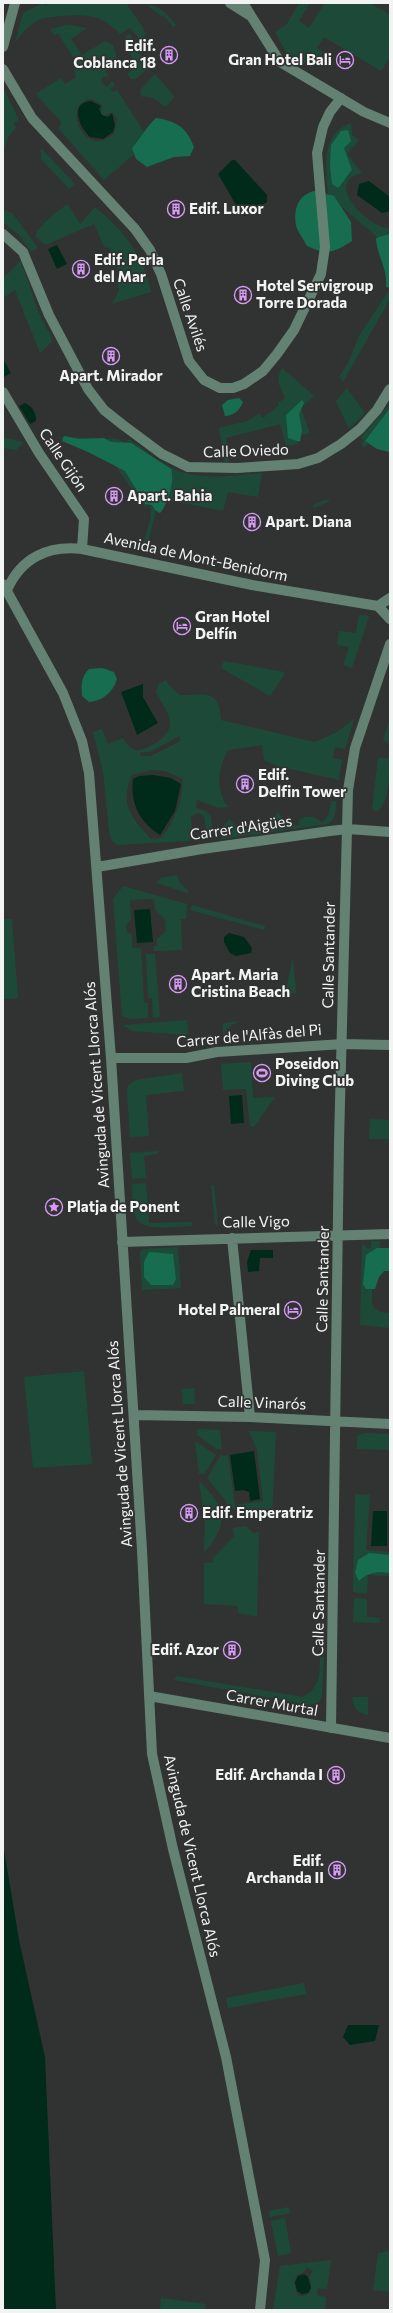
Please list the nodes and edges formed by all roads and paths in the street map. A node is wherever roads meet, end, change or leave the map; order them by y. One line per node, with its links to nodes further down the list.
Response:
1 (230, 3): 4 (street)
2 (243, 3): 4 (street)
3 (14, 4): 5 (street)
4 (250, 16): 7 (street)
5 (3, 47)
6 (3, 69): 7 (street, Calle Avilés)
7 (341, 98): 8 (street)
8 (390, 124)
9 (3, 234): 10 (street, Calle Oviedo)
10 (390, 389)
11 (3, 392): 12 (street, Calle Gijón)
12 (82, 549): 13 (street, Avenida de Mont-Benidorm); 15 (street, Avenida de Mont-Benidorm)
13 (5, 587): 20 (street, Avinguda de Vicent Llorca Alós)
14 (390, 598): 15 (street)
15 (378, 606): 16 (street)
16 (390, 619)
17 (390, 644): 18 (street, Calle Santander)
18 (348, 829): 19 (street, Carrer d'Aigües); 20 (street, Carrer d'Aigües); 21 (street, Calle Santander)
19 (390, 832)
20 (97, 867): 23 (street, Avinguda de Vicent Llorca Alós)
21 (343, 1044): 22 (street, Carrer de l'Alfàs del Pi); 23 (street, Carrer de l'Alfàs del Pi); 24 (street, Calle Santander)
22 (390, 1045)
23 (111, 1058): 27 (street, Avinguda de Vicent Llorca Alós)
24 (339, 1234): 25 (street, Calle Vigo); 26 (street, Calle Vigo); 30 (street, Calle Santander)
25 (390, 1234)
26 (232, 1238): 27 (street, Calle Vigo); 29 (street)
27 (122, 1242): 28 (street, Avinguda de Vicent Llorca Alós)
28 (134, 1415): 29 (street, Calle Vinarós); 32 (street, Avinguda de Vicent Llorca Alós)
29 (250, 1417): 30 (street, Calle Vinarós)
30 (336, 1422): 31 (street, Calle Vinarós); 33 (street, Calle Santander)
31 (390, 1424)
32 (149, 1696): 33 (street, Carrer Murtal); 35 (street, Avinguda de Vicent Llorca Alós)
33 (331, 1728): 34 (street, Carrer Murtal)
34 (390, 1738)
35 (260, 2310)

